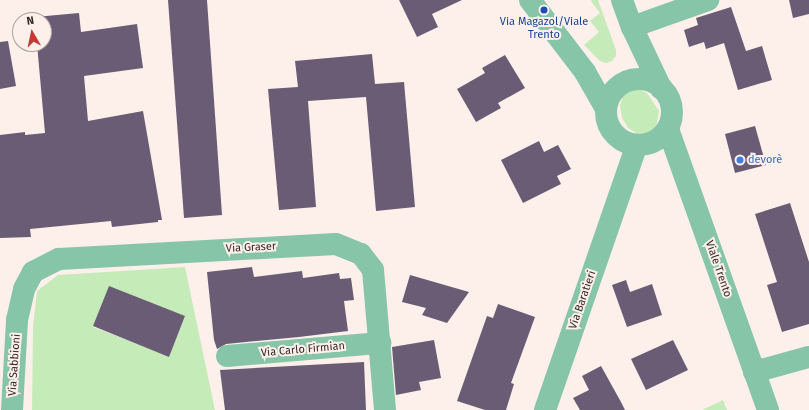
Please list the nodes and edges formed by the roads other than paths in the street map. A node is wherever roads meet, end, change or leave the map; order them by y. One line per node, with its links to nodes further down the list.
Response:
1 (530, 0): 5 (street)
2 (622, 0): 4 (street, Viale Trento)
3 (708, 0): 4 (street)
4 (632, 27): 6 (street, Viale Trento); 7 (street, Viale Trento)
5 (585, 72): 6 (street); 8 (street)
6 (628, 81): 7 (street); 8 (street)
7 (661, 88): 10 (street, Viale Trento)
8 (606, 109): 9 (street)
9 (617, 137): 10 (street); 11 (street, Via Baratieri)
10 (654, 138): 11 (street, Via Baratieri); 16 (street, Viale Trento)
11 (621, 189): 19 (street, Via Baratieri)
12 (18, 320): 13 (street, Via Graser); 17 (street, Via Sabbioni)
13 (380, 344): 14 (street, Via Carlo Firmian); 18 (street, Via Graser)
14 (227, 356)
15 (809, 358): 16 (street)
16 (754, 372): 20 (street, Viale Trento)
17 (12, 410)
18 (385, 410)
19 (545, 410)
20 (768, 410)

